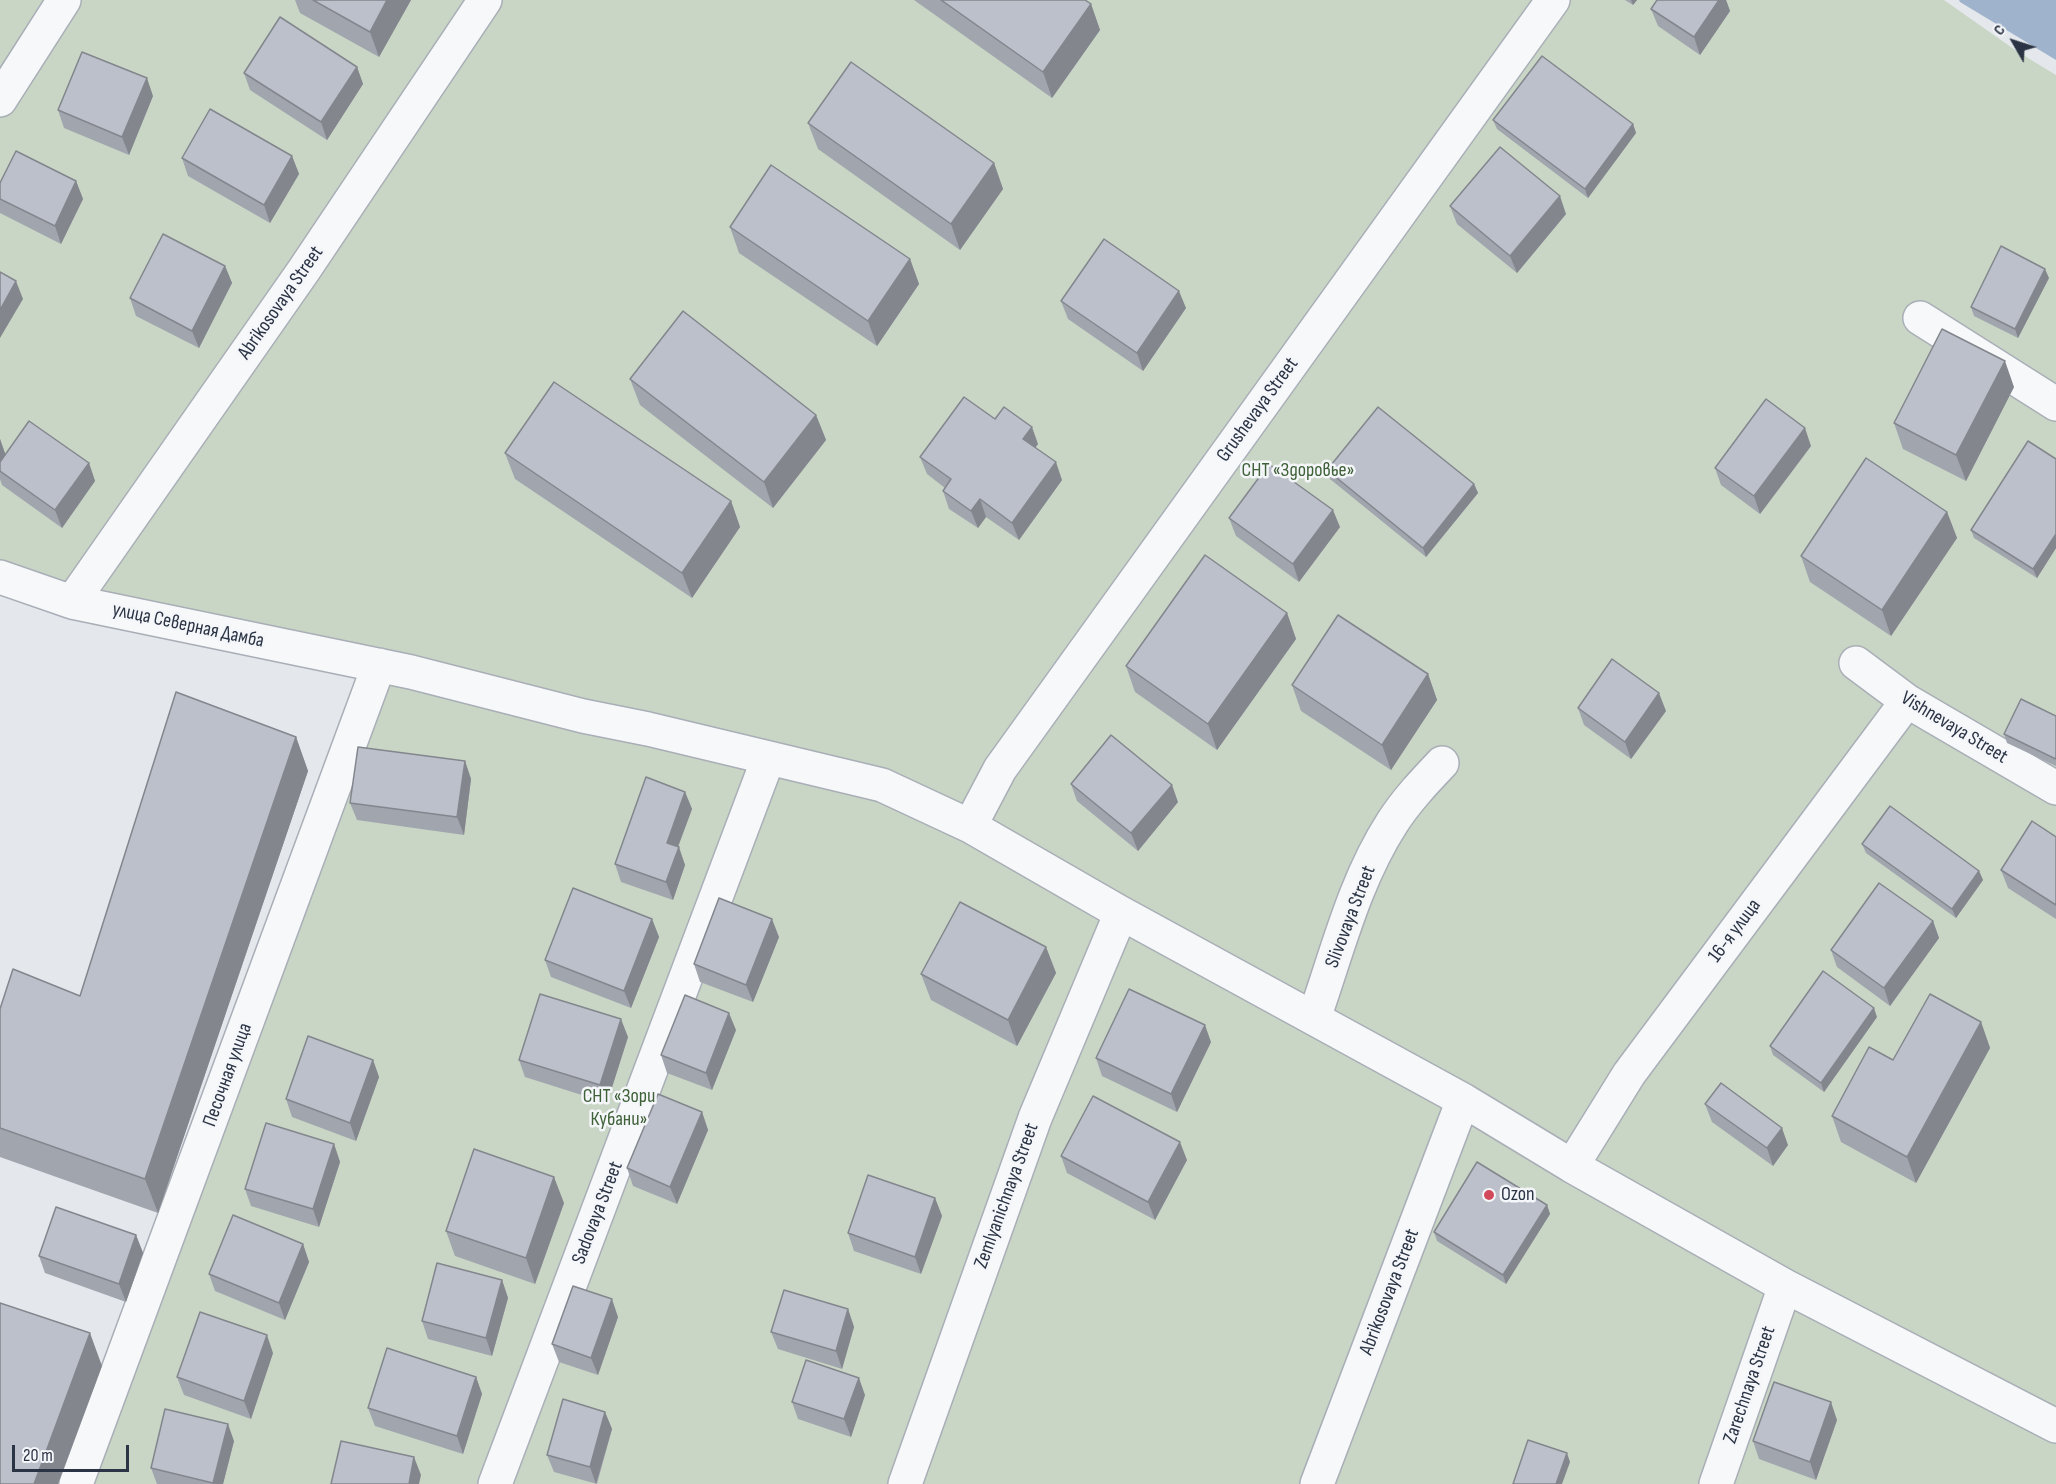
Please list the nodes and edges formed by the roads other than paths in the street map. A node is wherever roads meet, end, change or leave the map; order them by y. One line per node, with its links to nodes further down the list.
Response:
1 (64, 0): 4 (street)
2 (485, 0): 8 (street, Abrikosovaya Street)
3 (1553, 0): 15 (street, Grushevaya Street)
4 (0, 100)
5 (1920, 318): 6 (street)
6 (2056, 404)
7 (0, 577): 8 (street, улица Северная Дамба)
8 (72, 602): 10 (street, улица Северная Дамба)
9 (1856, 663): 11 (street, Vishnevaya Street)
10 (379, 665): 12 (street, улица Северная Дамба); 22 (street, Песочная улица)
11 (1907, 701): 14 (street, Vishnevaya Street); 19 (street, 16-я улица)
12 (768, 759): 15 (street, улица Северная Дамба); 23 (street, Sadovaya Street)
13 (1442, 763): 17 (street, Slivovaya Street)
14 (2056, 788)
15 (970, 826): 16 (street, улица Северная Дамба)
16 (1121, 913): 17 (street, улица Северная Дамба); 24 (street, Zemlyanichnaya Street)
17 (1314, 1018): 18 (street, улица Северная Дамба)
18 (1463, 1100): 19 (street, улица Северная Дамба); 25 (street, Abrikosovaya Street)
19 (1572, 1166): 20 (street, улица Северная Дамба)
20 (1785, 1286): 21 (street, улица Северная Дамба); 26 (street, Zarechnaya Street)
21 (2056, 1426)
22 (76, 1484)
23 (495, 1484)
24 (905, 1484)
25 (1317, 1484)
26 (1716, 1484)

